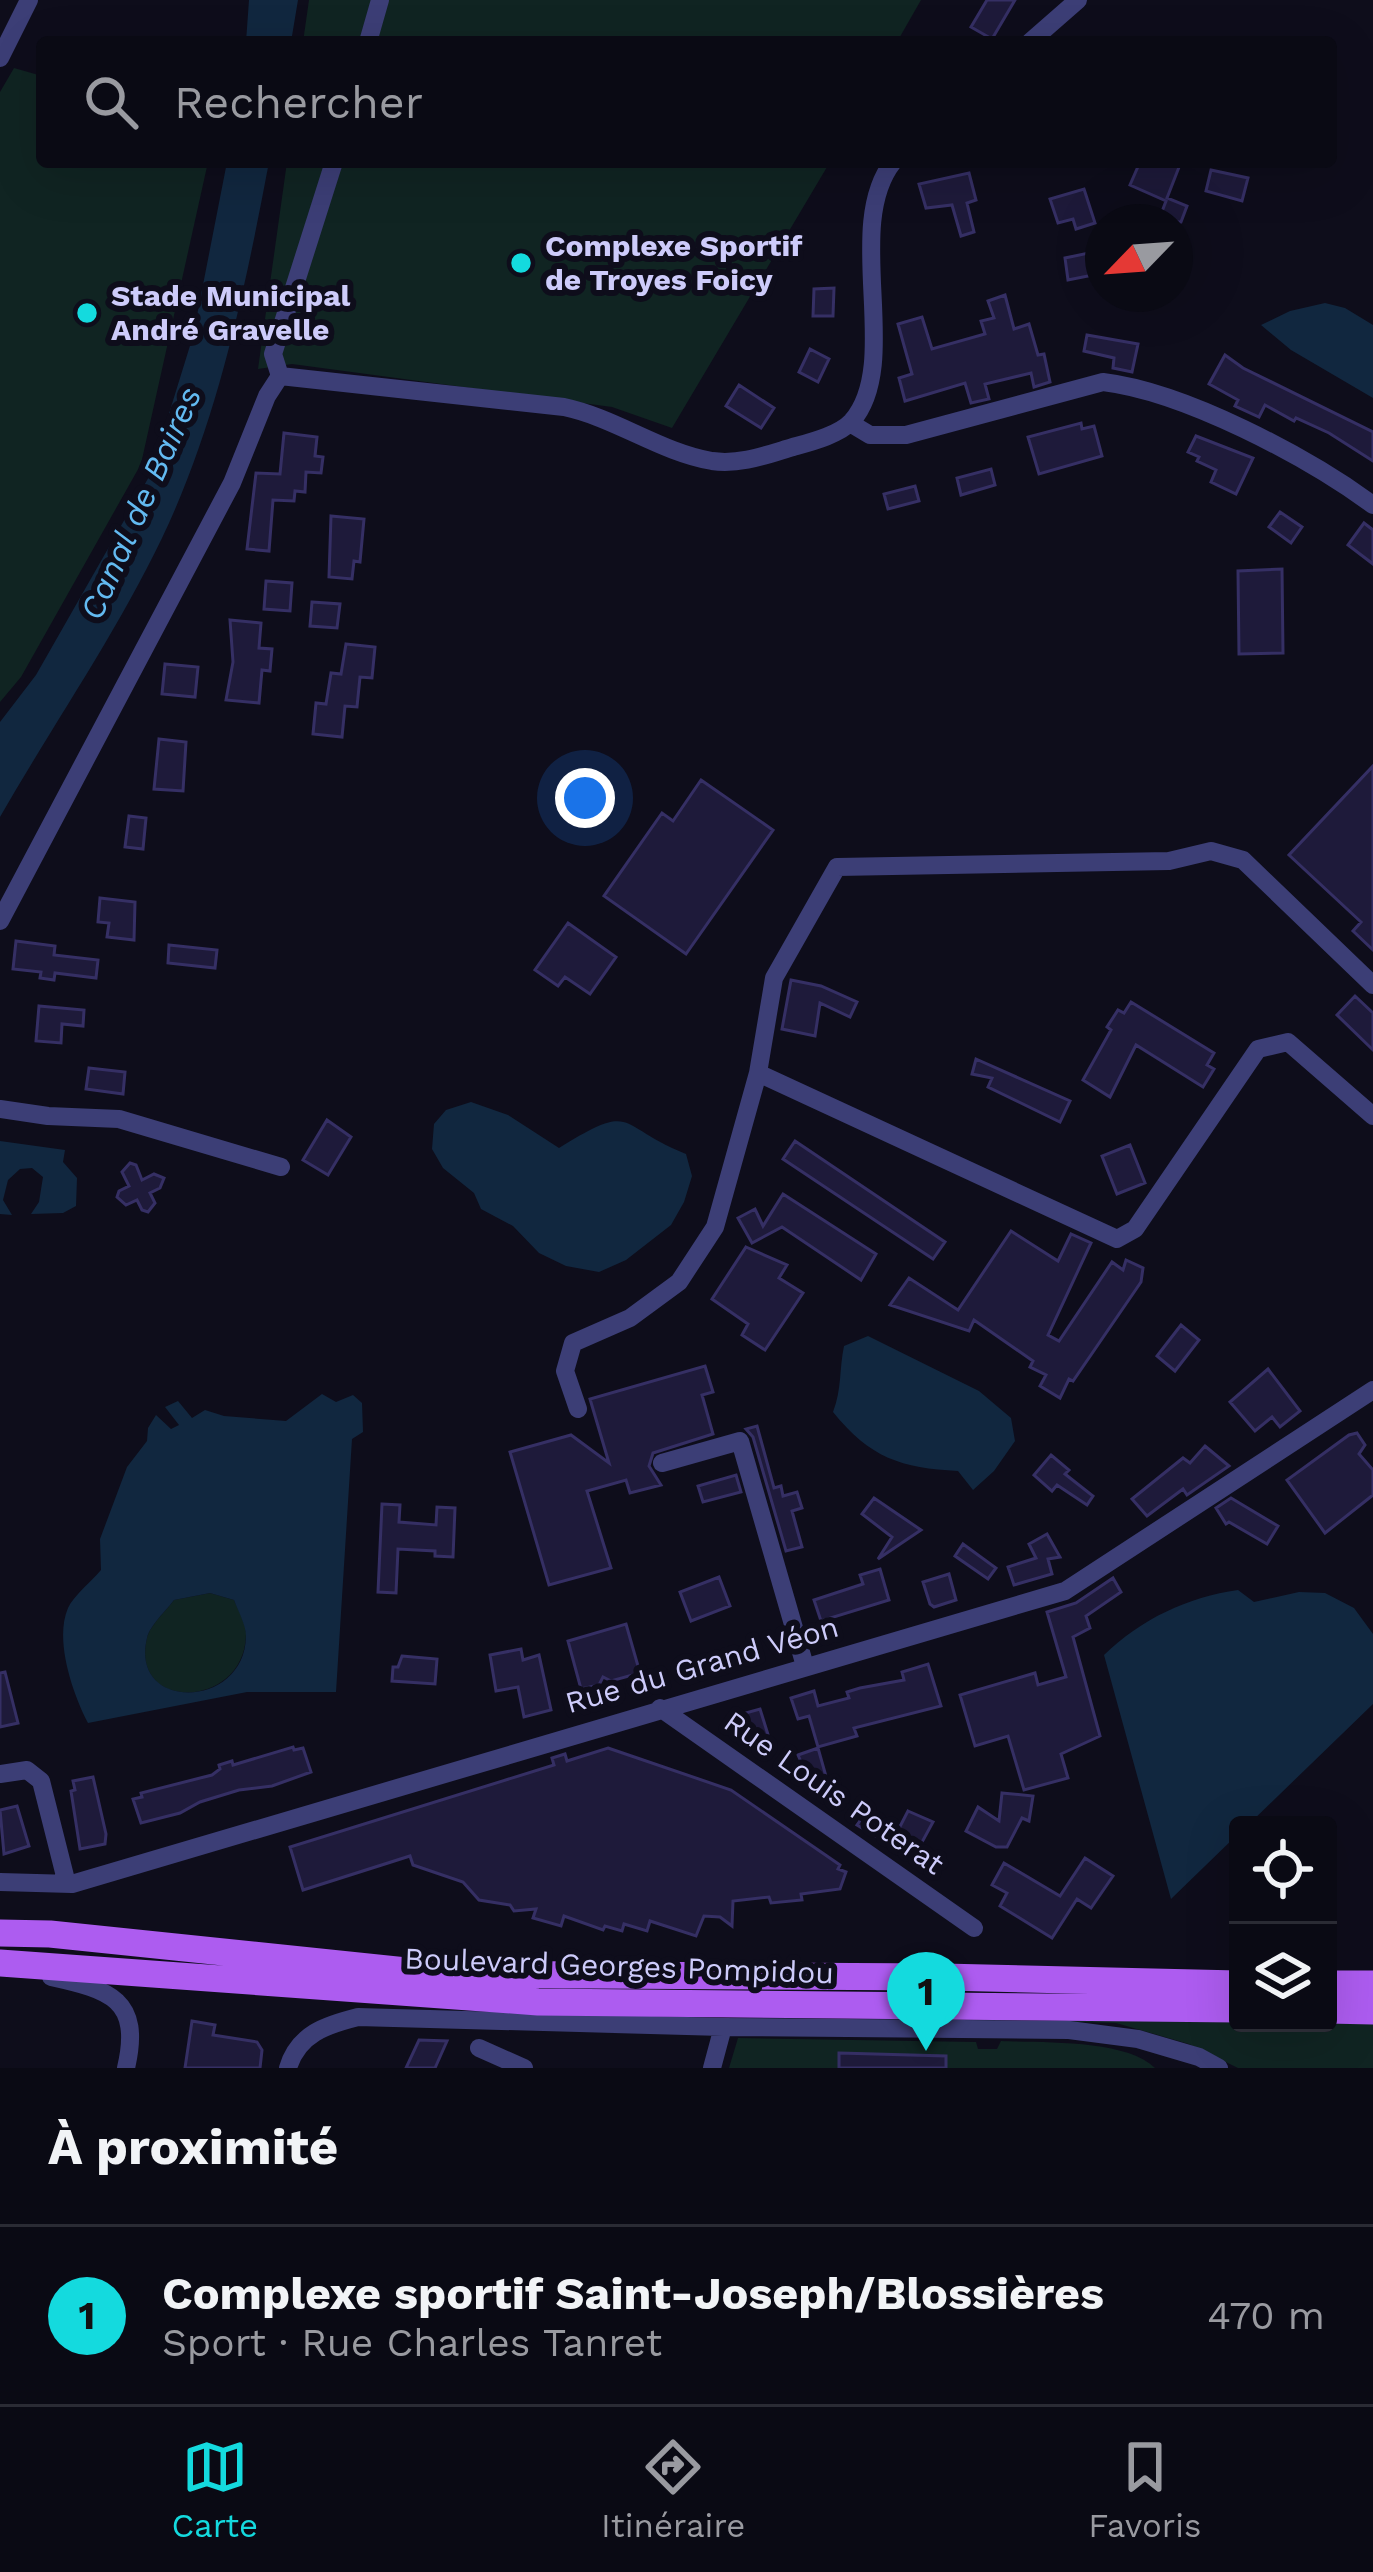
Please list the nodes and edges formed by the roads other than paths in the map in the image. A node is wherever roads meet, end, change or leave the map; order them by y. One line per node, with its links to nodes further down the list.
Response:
1 (29, 0): 6 (street)
2 (380, 0): 4 (street)
3 (1078, 0): 5 (street)
4 (370, 36)
5 (1037, 36)
6 (0, 58)
7 (332, 168): 9 (street)
8 (888, 168): 10 (street)
9 (280, 376): 10 (street); 12 (street)
10 (850, 423): 11 (street)
11 (1373, 505)
12 (0, 921)
13 (1373, 986): 14 (street)
14 (758, 1073): 16 (street); 19 (street)
15 (0, 1108): 17 (street)
16 (1373, 1116)
17 (281, 1167)
18 (1373, 1390): 21 (street, Rue du Grand Véon)
19 (578, 1408)
20 (662, 1463): 21 (street)
21 (805, 1666): 22 (street, Rue du Grand Véon)
22 (660, 1708): 25 (street, Rue du Grand Véon); 26 (street, Rue Louis Poterat)
23 (0, 1774): 25 (street)
24 (0, 1882): 25 (street, Rue du Grand Véon)
25 (67, 1885)
26 (974, 1928)
27 (0, 1930): 29 (main road, Boulevard Georges Pompidou)
28 (0, 1964): 32 (main road, Boulevard Georges Pompidou); 38 (street)
29 (1229, 1984)
30 (1337, 1984): 31 (main road)
31 (1373, 1984)
32 (1229, 2009)
33 (1337, 2010): 34 (main road)
34 (1373, 2011)
35 (723, 2027): 37 (street); 39 (street); 41 (street)
36 (479, 2048): 40 (street)
37 (1195, 2062): 42 (street)
38 (126, 2068)
39 (288, 2068)
40 (524, 2068)
41 (712, 2068)
42 (1220, 2068)

